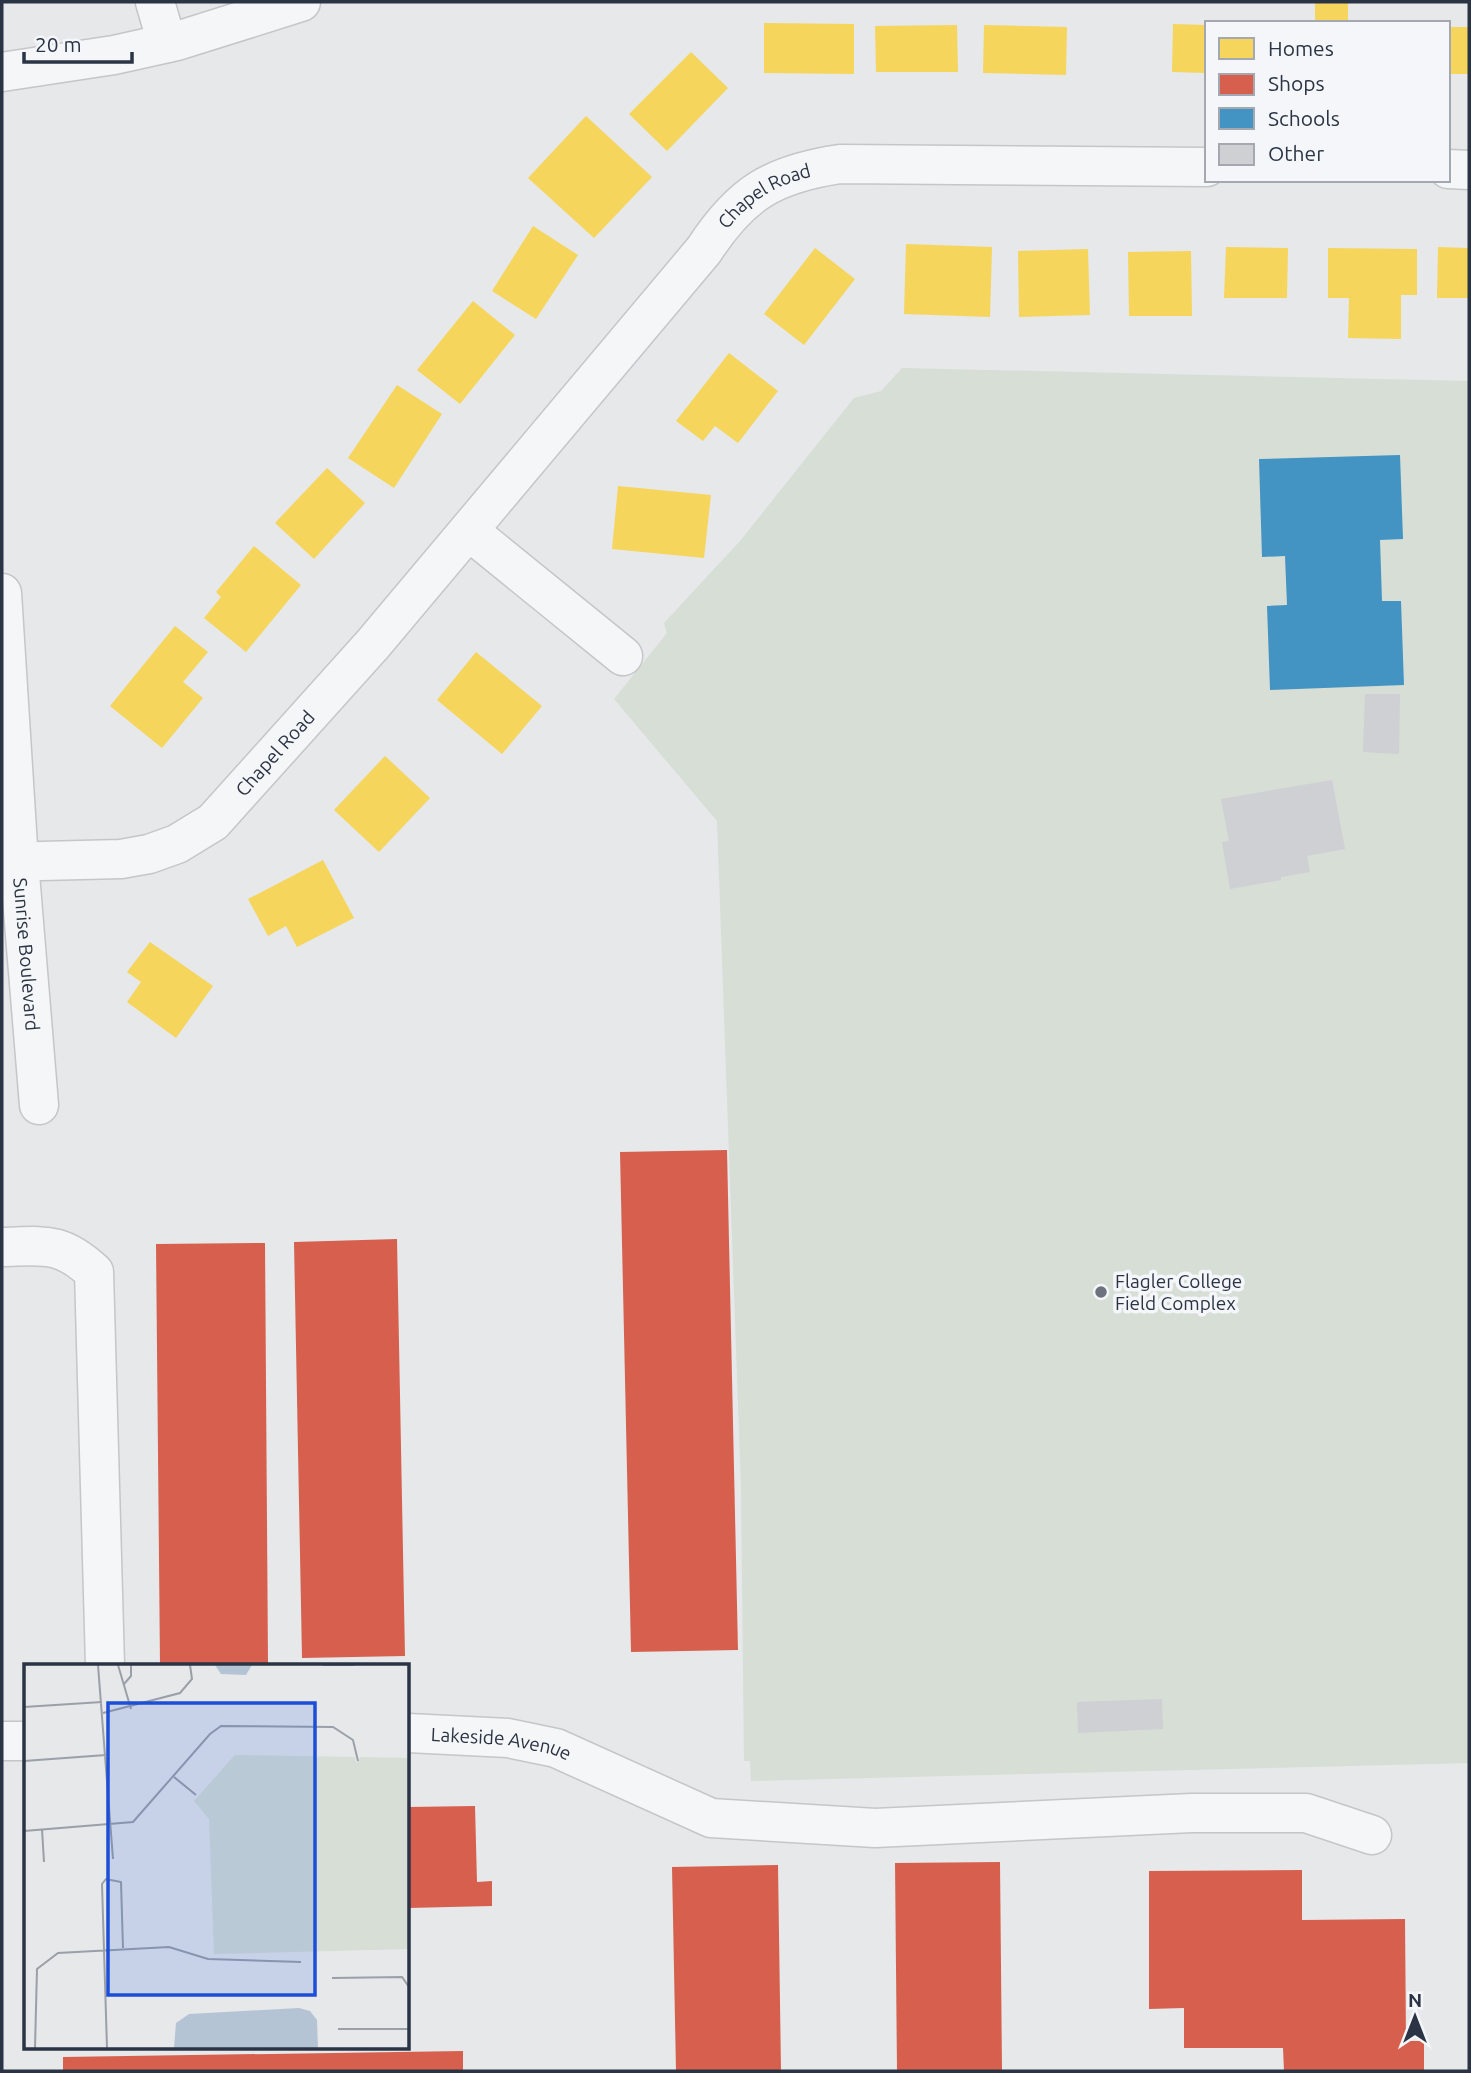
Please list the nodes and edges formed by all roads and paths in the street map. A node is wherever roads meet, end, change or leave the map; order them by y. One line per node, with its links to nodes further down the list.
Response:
1 (155, 2): 3 (street)
2 (302, 2): 3 (street)
3 (167, 43): 4 (street)
4 (2, 72)
5 (1205, 167): 8 (street, Chapel Road)
6 (1450, 169): 7 (street)
7 (1469, 170)
8 (469, 531): 10 (street); 11 (street, Chapel Road)
9 (2, 593): 11 (street, Sunrise Boulevard)
10 (623, 656)
11 (10, 862): 12 (street, Sunrise Boulevard)
12 (39, 1105)
13 (2, 1247): 14 (street)
14 (105, 1664)
15 (410, 1733): 18 (street, Lakeside Avenue)
16 (2, 1741): 17 (street)
17 (24, 1741)
18 (1373, 1835)

